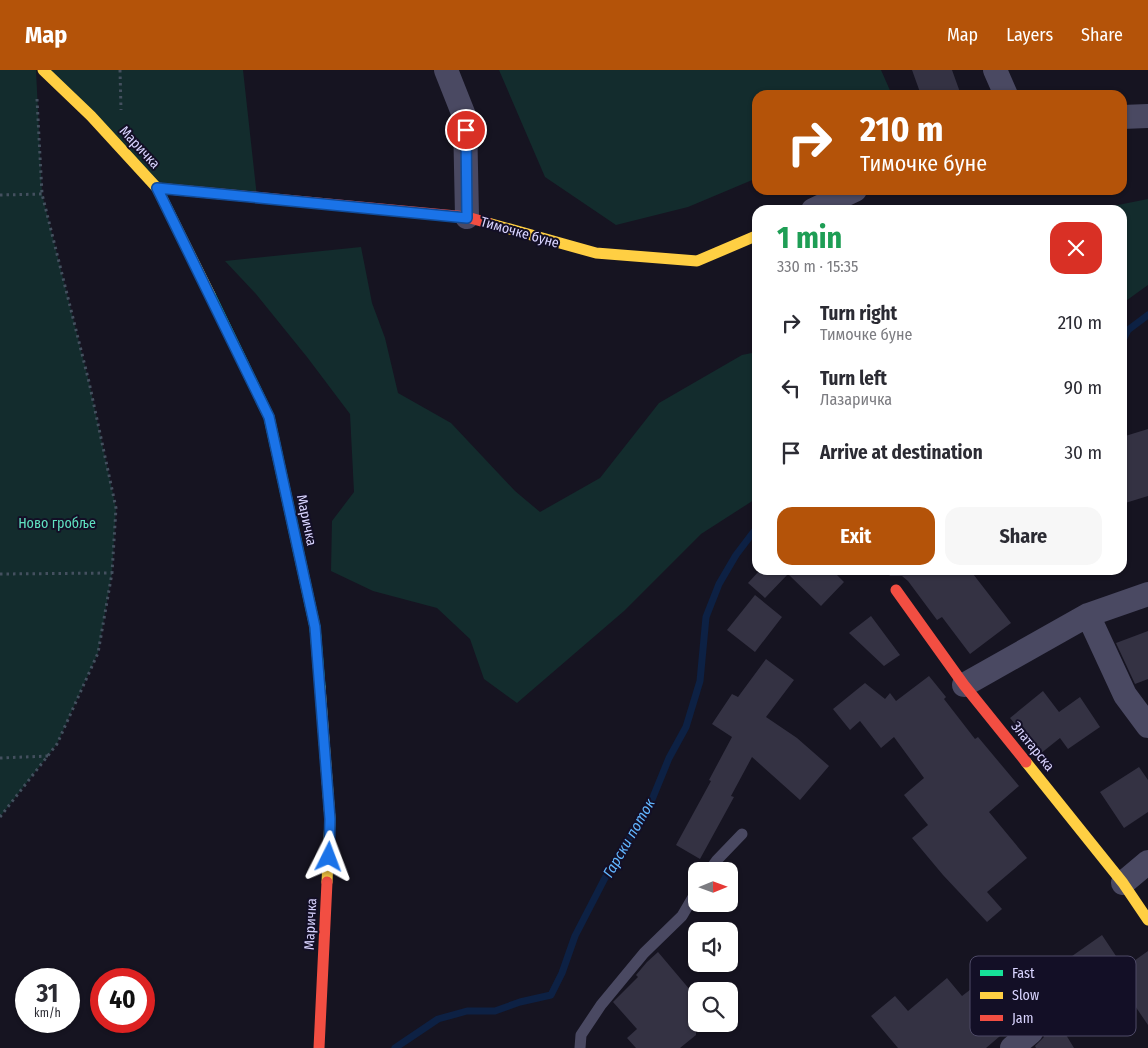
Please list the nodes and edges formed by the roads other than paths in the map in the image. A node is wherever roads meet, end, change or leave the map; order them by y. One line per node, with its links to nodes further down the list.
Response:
1 (43, 70): 7 (street, Маричка)
2 (446, 70): 10 (street)
3 (995, 70): 4 (street)
4 (1004, 90)
5 (1148, 116): 6 (street)
6 (1127, 117)
7 (157, 188): 10 (street, Тимочке буне); 24 (street, Маричка)
8 (844, 195): 9 (street)
9 (824, 205)
10 (467, 218): 11 (street, Тимочке буне)
11 (752, 238)
12 (896, 590): 15 (street, Златарска)
13 (1148, 594): 14 (street)
14 (1088, 615): 15 (street); 16 (street)
15 (964, 684): 20 (street, Златарска)
16 (1148, 726)
17 (742, 834): 18 (lane)
18 (716, 862)
19 (1148, 862): 20 (street)
20 (1123, 883): 22 (street, Златарска)
21 (688, 906): 25 (lane)
22 (1148, 920)
23 (1026, 1036): 26 (street)
24 (319, 1048)
25 (580, 1048)
26 (1012, 1048)

